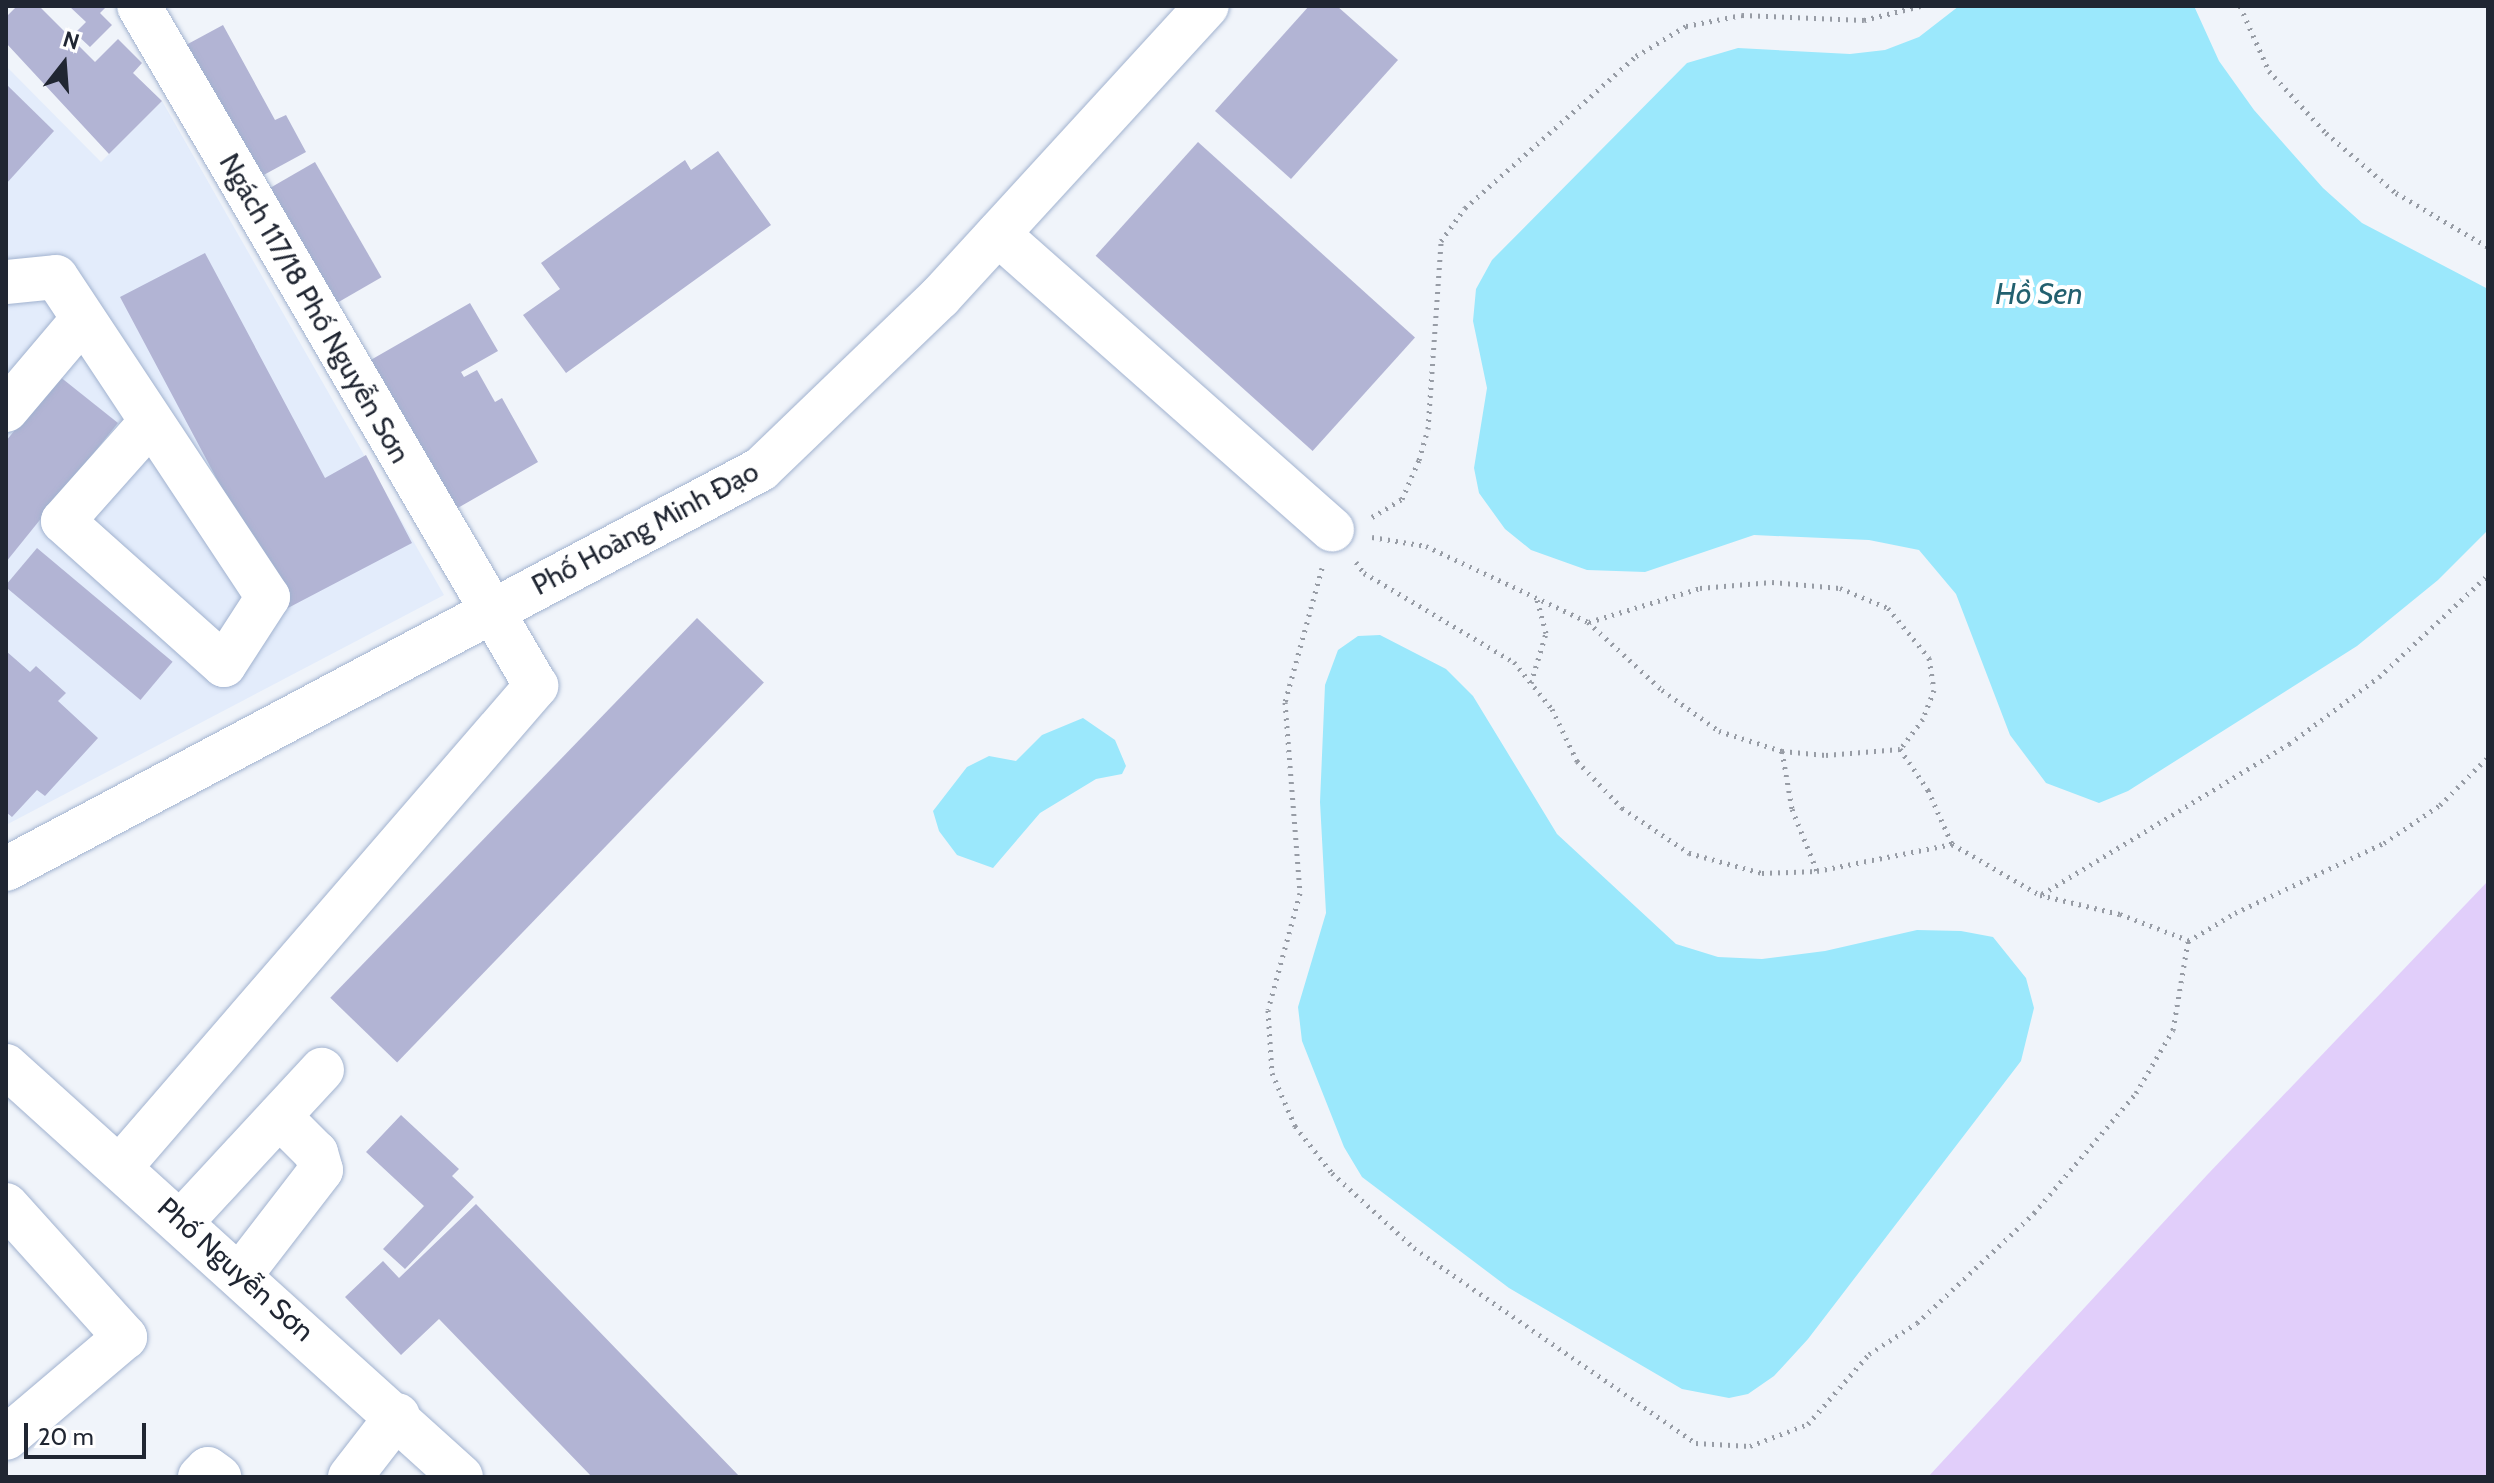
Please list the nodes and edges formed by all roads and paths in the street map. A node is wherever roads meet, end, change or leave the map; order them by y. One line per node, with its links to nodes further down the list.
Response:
1 (139, 6): 14 (street, Ngách 117/18 Phố Nguyễn Sơn)
2 (1207, 6): 5 (street, Phố Hoàng Minh Đạo)
3 (1920, 6): 11 (path)
4 (2240, 6): 6 (path)
5 (998, 234): 11 (street); 14 (street, Phố Hoàng Minh Đạo)
6 (2488, 247)
7 (6, 282): 8 (street)
8 (83, 319): 9 (street); 10 (street)
9 (6, 410)
10 (151, 422): 10 (street)
11 (1332, 530): 13 (path); 16 (path); 24 (path)
12 (2488, 575): 23 (path)
13 (1537, 598): 15 (path); 16 (path)
14 (490, 611): 21 (street, Phố Hoàng Minh Đạo); 28 (street, Ngách 117/18 Phố Nguyễn Sơn)
15 (1588, 622): 17 (path); 18 (path)
16 (1531, 683): 22 (path)
17 (1900, 749): 18 (path); 20 (path)
18 (1782, 751): 22 (path)
19 (2488, 757): 24 (path)
20 (1952, 844): 22 (path); 23 (path)
21 (6, 869)
22 (1817, 871)
23 (2040, 895): 24 (path)
24 (2188, 941)
25 (6, 1066): 28 (street, Phố Nguyễn Sơn)
26 (322, 1070): 27 (street)
27 (279, 1116): 30 (street); 31 (street)
28 (121, 1166): 30 (street, Phố Nguyễn Sơn)
29 (6, 1205): 33 (street)
30 (182, 1221): 31 (street, Phố Nguyễn Sơn)
31 (241, 1274): 32 (street, Phố Nguyễn Sơn)
32 (398, 1415): 36 (street); 37 (street, Phố Nguyễn Sơn)
33 (6, 1438)
34 (200, 1477): 35 (street)
35 (219, 1477)
36 (350, 1477)
37 (461, 1477)

